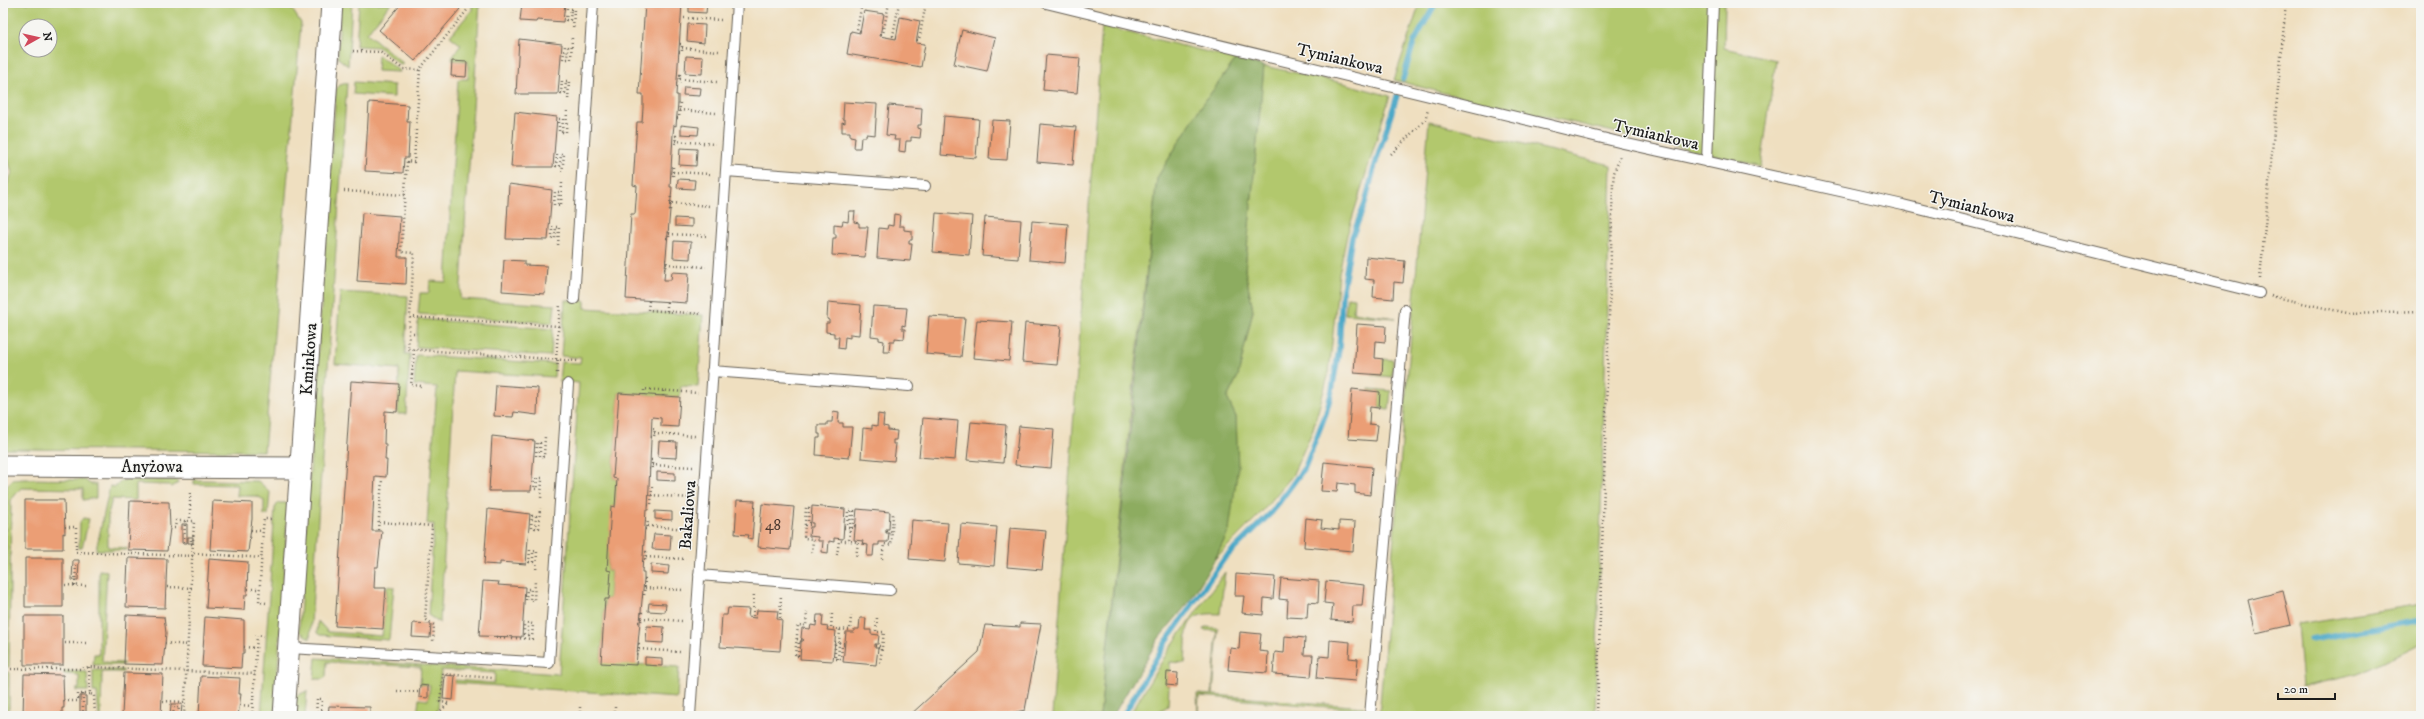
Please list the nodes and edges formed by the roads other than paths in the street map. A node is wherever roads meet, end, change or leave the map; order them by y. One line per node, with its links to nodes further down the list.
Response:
1 (332, 3): 16 (street, Kminkowa)
2 (593, 3): 10 (lane)
3 (737, 3): 7 (lane, Bakaliowa)
4 (1046, 3): 6 (lane, Tymiankowa)
5 (1713, 3): 6 (lane)
6 (1707, 162): 9 (lane, Tymiankowa)
7 (726, 171): 8 (lane); 12 (lane, Bakaliowa)
8 (925, 186)
9 (2259, 293)
10 (574, 299)
11 (1405, 310): 22 (lane)
12 (712, 371): 14 (lane); 17 (lane, Bakaliowa)
13 (568, 384): 19 (lane)
14 (909, 386)
15 (3, 466): 16 (street, Anyżowa)
16 (301, 468): 19 (street, Kminkowa)
17 (699, 575): 18 (lane); 21 (lane, Bakaliowa)
18 (890, 590)
19 (289, 648): 20 (street, Kminkowa)
20 (284, 716)
21 (690, 716)
22 (1370, 716)

